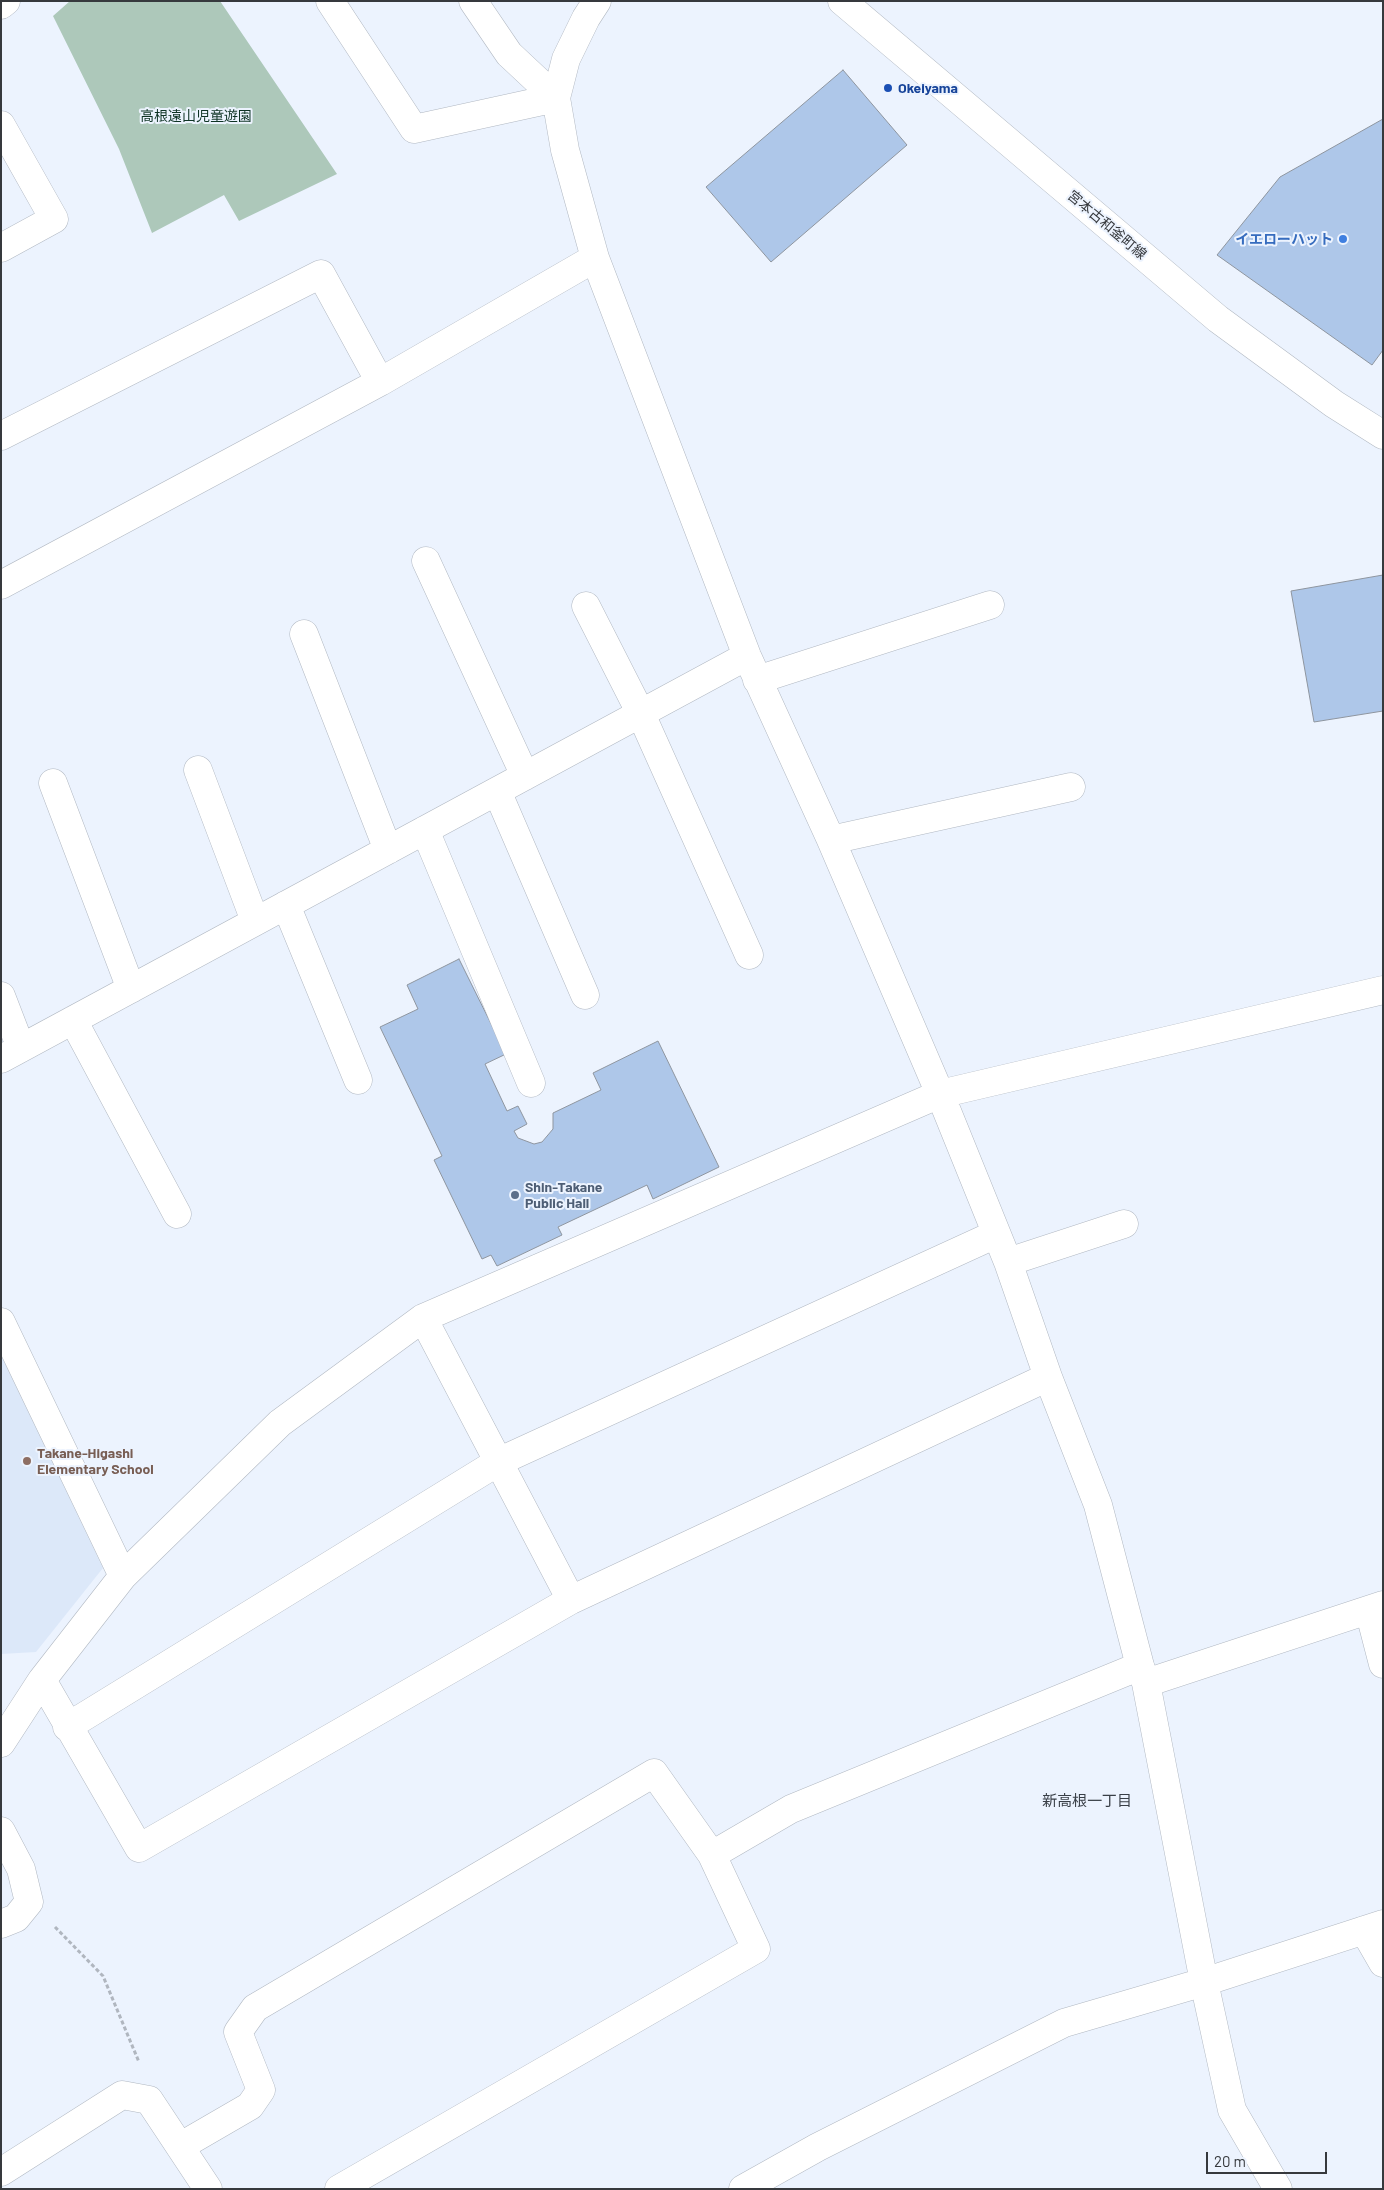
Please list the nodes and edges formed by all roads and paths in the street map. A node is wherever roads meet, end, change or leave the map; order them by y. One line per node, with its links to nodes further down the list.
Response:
1 (6, 1): 6 (street)
2 (330, 1): 7 (street)
3 (473, 1): 7 (street)
4 (597, 1): 7 (street)
5 (842, 1): 12 (street, 宮本古和釜町線)
6 (1, 5)
7 (556, 98): 10 (street)
8 (1, 125): 9 (street)
9 (1, 248)
10 (595, 258): 11 (street); 19 (street)
11 (380, 382): 13 (street); 15 (street)
12 (1382, 431)
13 (1, 436)
14 (426, 561): 22 (street)
15 (1, 585)
16 (990, 605): 19 (street)
17 (586, 606): 20 (street)
18 (304, 634): 28 (street)
19 (752, 668): 20 (street); 27 (street)
20 (641, 714): 22 (street); 31 (street)
21 (198, 770): 30 (street)
22 (525, 776): 25 (street)
23 (53, 783): 32 (street)
24 (1071, 787): 27 (street)
25 (498, 791): 26 (street); 34 (street)
26 (425, 830): 28 (street); 39 (street)
27 (831, 840): 40 (street)
28 (388, 850): 29 (street)
29 (286, 905): 30 (street); 38 (street)
30 (256, 921): 32 (street)
31 (749, 955)
32 (131, 989): 36 (street)
33 (1383, 990): 40 (street)
34 (585, 995)
35 (1, 996): 37 (street)
36 (73, 1020): 37 (street); 41 (street)
37 (11, 1054)
38 (358, 1080)
39 (531, 1083)
40 (940, 1094): 43 (street); 45 (street)
41 (178, 1214)
42 (1124, 1224): 44 (street)
43 (996, 1234): 44 (street); 48 (street)
44 (1008, 1262): 47 (street)
45 (423, 1318): 48 (street); 49 (street)
46 (1, 1322): 49 (street)
47 (1048, 1377): 50 (street); 53 (street)
48 (498, 1462): 50 (street); 55 (street)
49 (123, 1576): 54 (street)
50 (571, 1600): 55 (street)
51 (1376, 1608): 52 (street); 53 (street)
52 (1383, 1664)
53 (1143, 1674): 58 (street); 63 (street)
54 (42, 1680): 55 (street); 56 (street)
55 (67, 1727)
56 (1, 1743)
57 (1, 1831): 59 (street)
58 (712, 1855): 65 (street); 68 (street)
59 (30, 1902): 60 (street); 64 (path)
60 (1, 1924)
61 (1373, 1927): 62 (street); 63 (street)
62 (1383, 1963)
63 (1204, 1982): 69 (street); 70 (street)
64 (141, 2098): 65 (street); 66 (street)
65 (181, 2146): 67 (street)
66 (1, 2172)
67 (208, 2189)
68 (339, 2189)
69 (743, 2189)
70 (1278, 2189)

